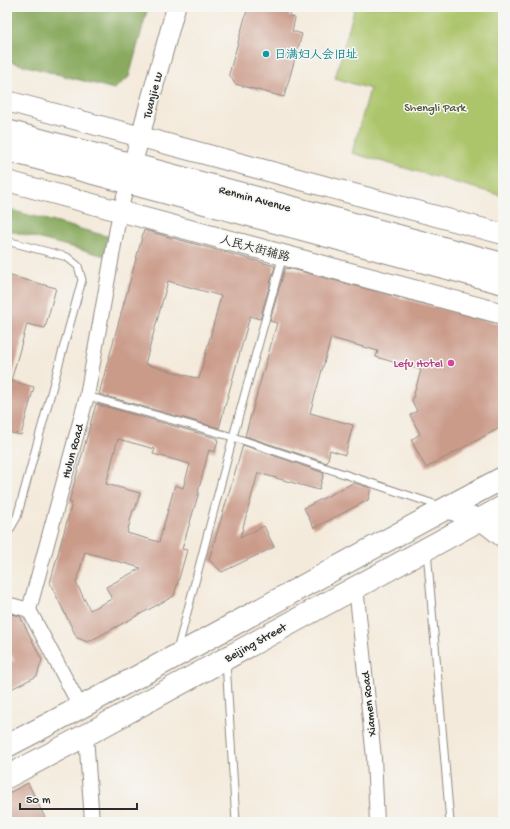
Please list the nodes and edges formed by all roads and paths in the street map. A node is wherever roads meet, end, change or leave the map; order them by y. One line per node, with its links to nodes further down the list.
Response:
1 (176, 7): 4 (street, Tuanjie Lu)
2 (7, 101): 4 (main road)
3 (7, 131): 6 (main road, Renmin Avenue)
4 (140, 136): 6 (street, Tuanjie Lu); 9 (main road)
5 (7, 150): 6 (main road, Renmin Avenue)
6 (130, 173): 8 (street, Hulun Road); 12 (main road, Renmin Avenue); 13 (main road, Renmin Avenue)
7 (7, 181): 8 (main road, 人民大街辅路)
8 (120, 211): 11 (main road, 人民大街辅路); 15 (street, Hulun Road)
9 (503, 234)
10 (7, 241): 21 (lane)
11 (283, 255): 14 (main road, 人民大街辅路); 16 (lane)
12 (503, 264)
13 (503, 283)
14 (503, 314)
15 (87, 396): 16 (lane); 26 (street, Hulun Road)
16 (233, 437): 19 (lane); 27 (lane)
17 (503, 478): 19 (main road, Beijing Street)
18 (503, 507): 20 (main road, Beijing Street)
19 (446, 508): 20 (main road); 27 (main road, Beijing Street)
20 (480, 519): 22 (main road); 23 (main road, Beijing Street)
21 (7, 531)
22 (503, 537)
23 (426, 549): 24 (main road, Beijing Street); 36 (lane)
24 (356, 587): 28 (main road, Beijing Street); 35 (street, Xiamen Road)
25 (7, 604): 26 (street)
26 (30, 610): 29 (street)
27 (175, 657): 29 (main road, Beijing Street)
28 (226, 658): 30 (main road, Beijing Street); 34 (lane)
29 (81, 708): 31 (main road, Beijing Street)
30 (86, 735): 32 (main road, Beijing Street); 33 (street)
31 (7, 746)
32 (7, 777)
33 (92, 822)
34 (236, 822)
35 (377, 822)
36 (450, 822)

